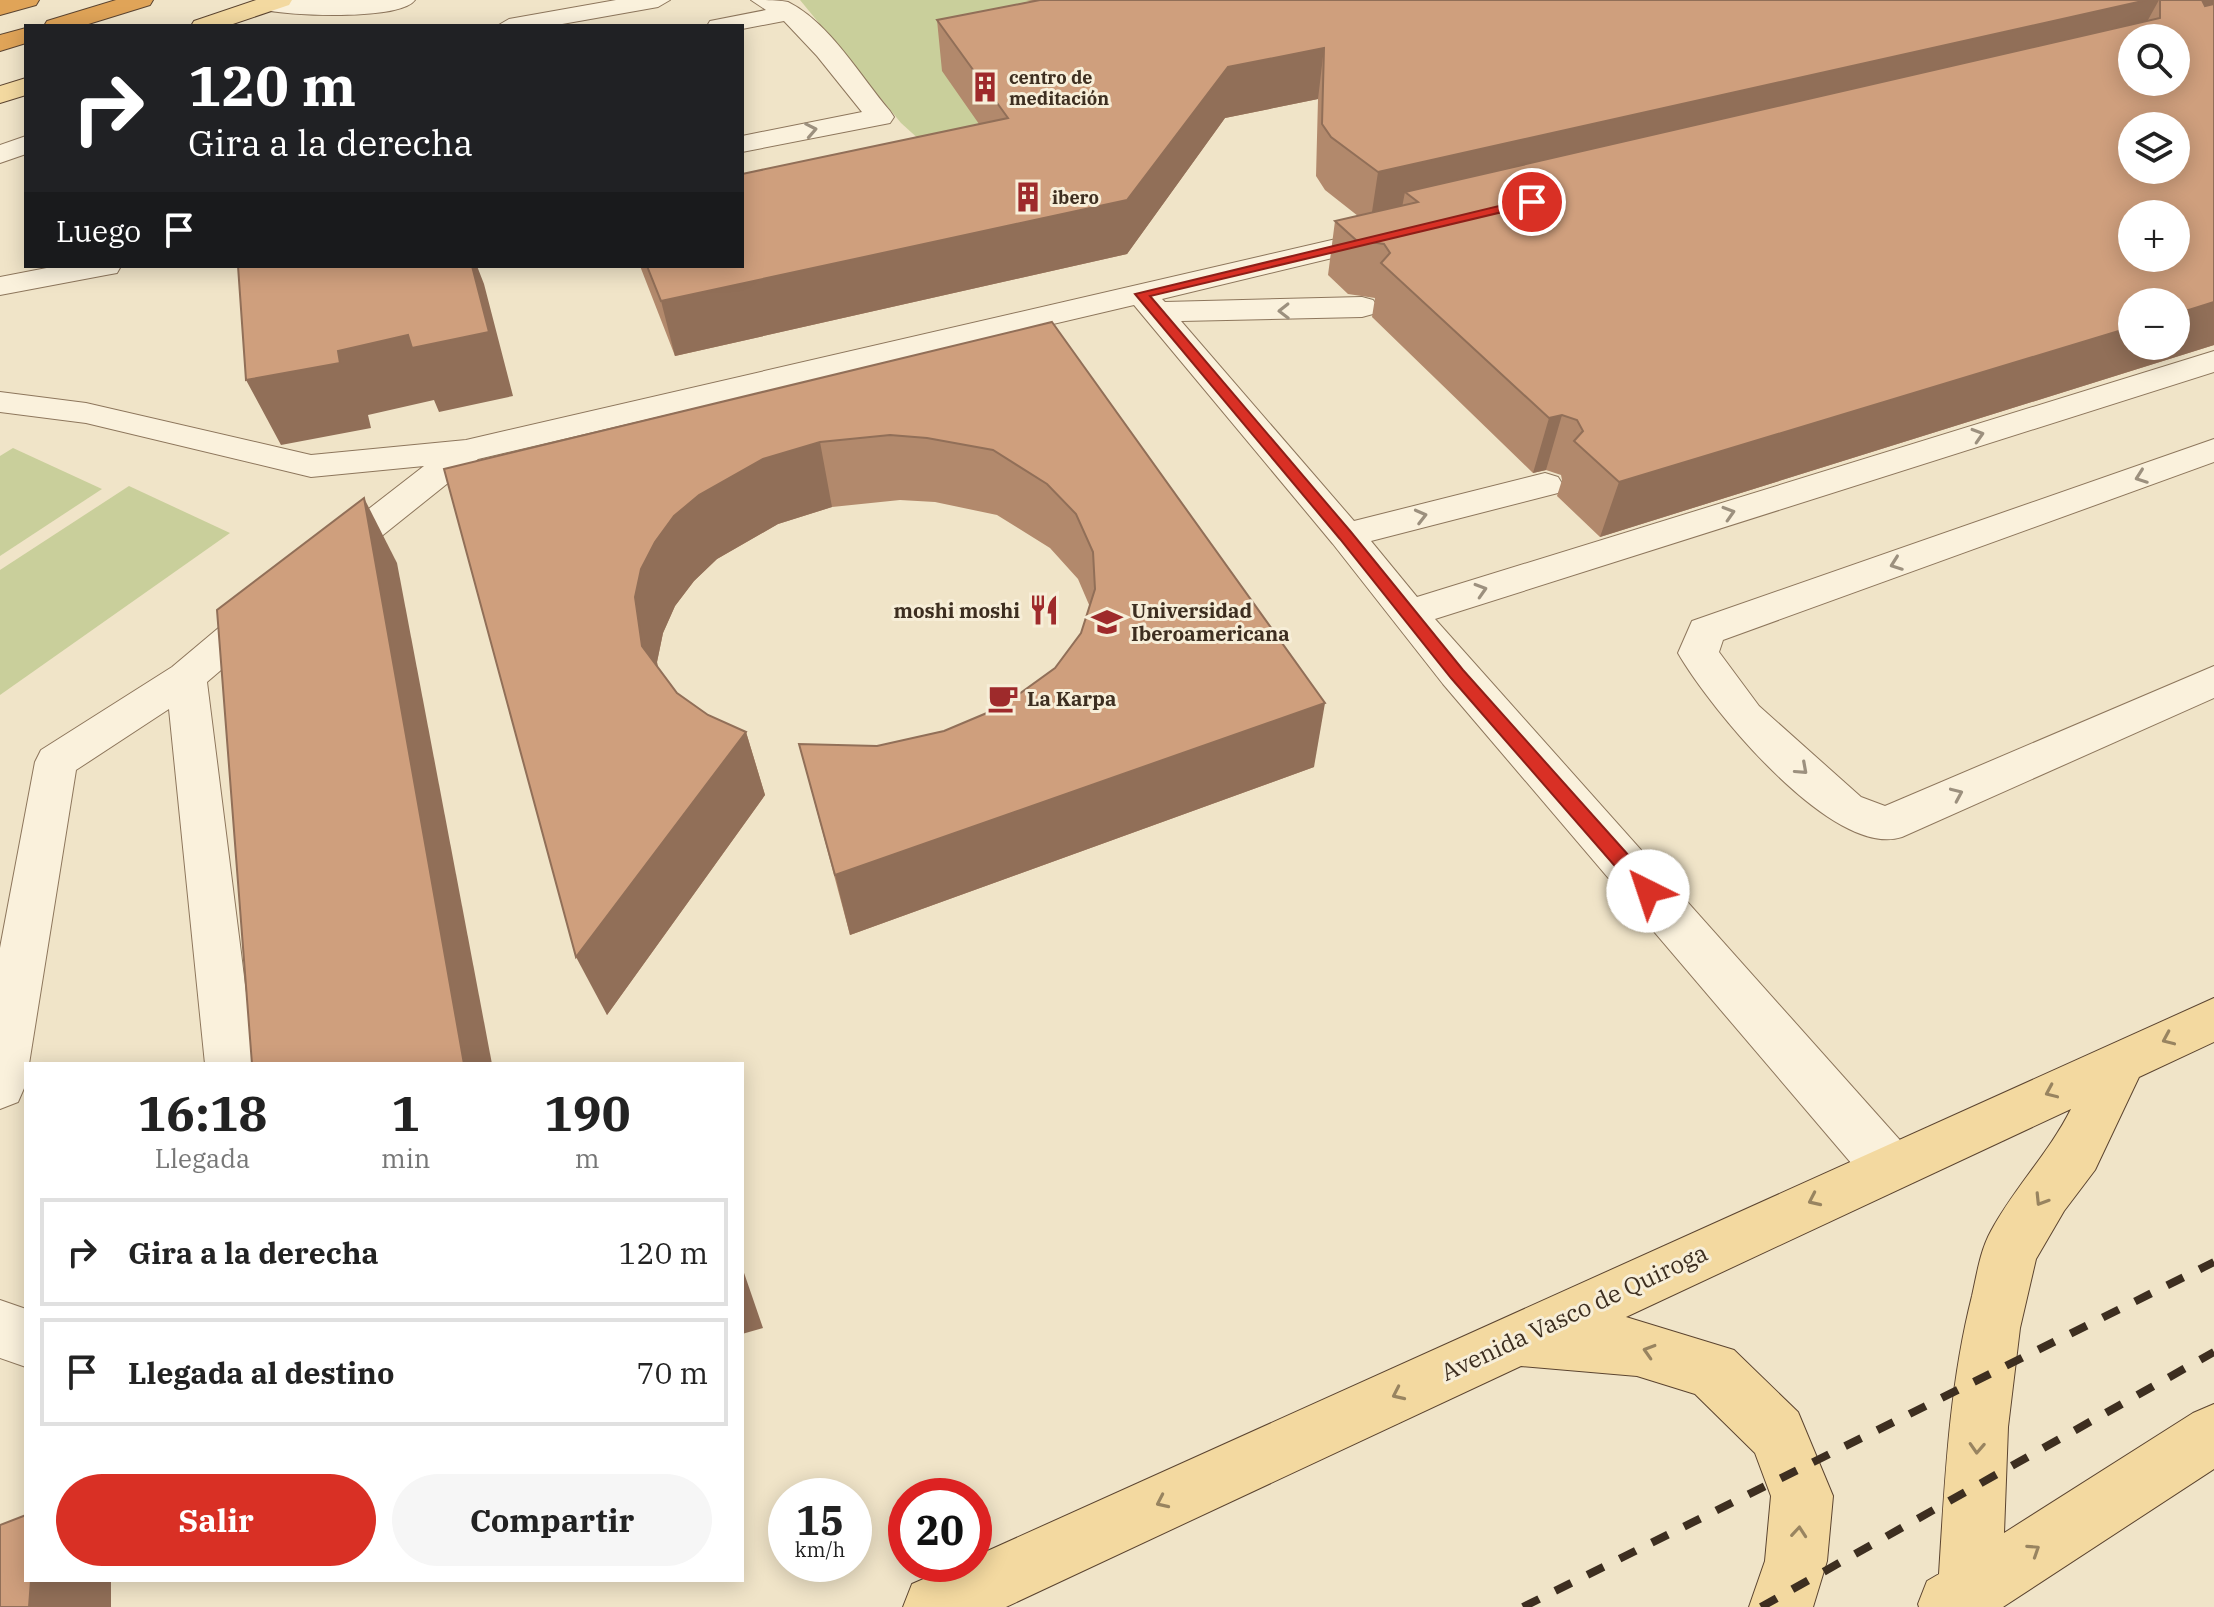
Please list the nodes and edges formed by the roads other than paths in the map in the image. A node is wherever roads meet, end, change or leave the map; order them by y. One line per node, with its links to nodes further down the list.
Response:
1 (27, 0): 7 (highway)
2 (141, 0): 9 (highway)
3 (403, 0): 6 (lane)
4 (658, 0): 11 (lane)
5 (763, 0): 8 (lane)
6 (274, 2): 10 (main road)
7 (0, 8)
8 (789, 13): 12 (lane); 17 (lane, one-way to 8)
9 (63, 24)
10 (209, 24)
11 (520, 24)
12 (730, 24)
13 (24, 36): 14 (highway)
14 (0, 43)
15 (24, 87): 16 (main road)
16 (0, 95)
17 (744, 144)
18 (24, 145): 20 (lane)
19 (24, 154): 20 (lane)
20 (0, 157)
21 (1416, 229): 24 (lane)
22 (95, 268): 23 (lane)
23 (0, 286)
24 (1150, 303): 25 (lane, one-way to 24); 29 (lane); 31 (lane)
25 (1362, 307)
26 (2214, 361): 32 (lane, one-way to 26)
27 (0, 402): 29 (lane)
28 (2214, 450): 34 (lane, one-way to 34)
29 (466, 451): 33 (lane)
30 (1545, 485): 31 (lane, one-way to 30)
31 (1346, 535): 32 (lane)
32 (1407, 614): 39 (lane)
33 (186, 677): 37 (lane); 38 (lane)
34 (2214, 681)
35 (2214, 1019): 36 (main road, Avenida Vasco de Quiroga, one-way to 36)
36 (2122, 1060): 39 (main road, Avenida Vasco de Quiroga, one-way to 39); 44 (main road, one-way to 44)
37 (230, 1062)
38 (0, 1086)
39 (1888, 1166): 42 (main road, Avenida Vasco de Quiroga, one-way to 42)
40 (0, 1329): 41 (lane)
41 (24, 1337)
42 (1520, 1338): 45 (main road, Avenida Vasco de Quiroga, one-way to 45); 46 (main road, one-way to 42)
43 (2214, 1434): 44 (main road, one-way to 43)
44 (1965, 1602)
45 (935, 1607)
46 (1781, 1607)

